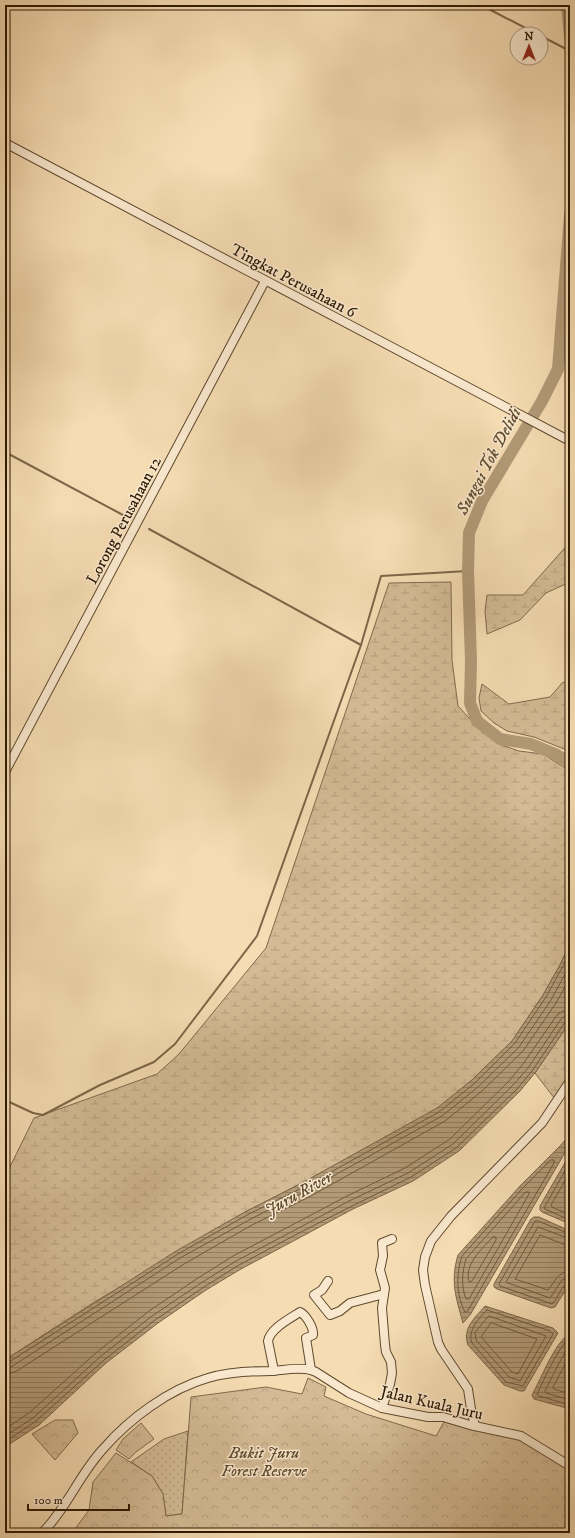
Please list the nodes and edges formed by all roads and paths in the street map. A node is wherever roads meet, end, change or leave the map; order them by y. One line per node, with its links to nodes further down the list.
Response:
1 (5, 143): 2 (street, Tingkat Perusahaan 6)
2 (265, 281): 3 (street, Tingkat Perusahaan 6); 4 (street, Lorong Perusahaan 12)
3 (570, 441)
4 (5, 772)
5 (570, 1081): 12 (street)
6 (392, 1239): 8 (street)
7 (328, 1281): 8 (street)
8 (384, 1294): 11 (street)
9 (274, 1370): 10 (street, Jalan Kuala Juru); 10 (street); 14 (street, Jalan Kuala Juru)
10 (311, 1370): 11 (street, Jalan Kuala Juru)
11 (382, 1408): 12 (street, Jalan Kuala Juru)
12 (475, 1426): 13 (street, Jalan Kuala Juru)
13 (570, 1466)
14 (42, 1533)

